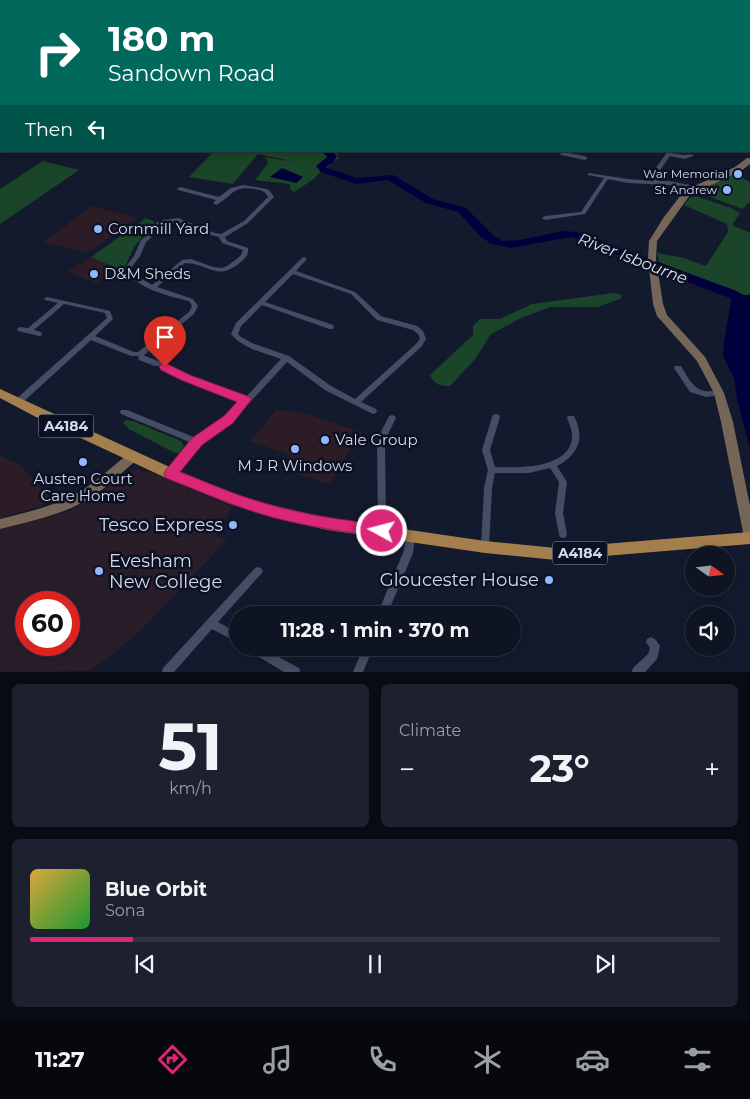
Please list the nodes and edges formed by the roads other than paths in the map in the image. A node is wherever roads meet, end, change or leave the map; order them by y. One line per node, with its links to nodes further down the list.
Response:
1 (568, 153): 4 (street)
2 (667, 153): 3 (street); 8 (street)
3 (691, 156)
4 (586, 158)
5 (750, 160): 9 (main road)
6 (590, 174): 7 (street)
7 (606, 176): 8 (street); 11 (street)
8 (657, 182): 9 (street)
9 (695, 188): 28 (main road)
10 (180, 189): 12 (street)
11 (545, 218)
12 (223, 239): 15 (street); 15 (street)
13 (304, 259): 14 (street)
14 (293, 272): 17 (street); 31 (street)
15 (152, 287): 24 (street)
16 (47, 298): 18 (street)
17 (260, 302): 19 (street); 25 (street)
18 (62, 303): 21 (street); 23 (street)
19 (331, 327)
20 (20, 329): 21 (street)
21 (29, 331): 22 (street)
22 (39, 334)
23 (92, 337): 24 (street); 30 (street)
24 (137, 354): 29 (street)
25 (286, 358): 29 (street); 31 (street)
26 (678, 368): 28 (street)
27 (0, 393): 30 (main road, A4184)
28 (719, 393): 46 (main road)
29 (245, 400): 37 (street)
30 (18, 402): 38 (main road, A4184)
31 (356, 402): 32 (street)
32 (372, 411)
33 (124, 412): 37 (street)
34 (496, 417): 40 (street)
35 (392, 418): 43 (street)
36 (571, 418): 39 (street)
37 (197, 442): 41 (street)
38 (134, 456): 41 (main road, A4184); 42 (main road)
39 (553, 466): 40 (street); 44 (street)
40 (492, 470): 47 (street)
41 (171, 474): 43 (main road, A4184)
42 (0, 524)
43 (382, 531): 45 (main road, A4184)
44 (562, 534)
45 (411, 535): 47 (main road, A4184); 49 (street)
46 (750, 537): 47 (main road, A4184)
47 (485, 546)
48 (258, 571): 50 (street)
49 (386, 606)
50 (211, 623): 51 (street); 56 (street)
51 (229, 634)
52 (651, 642): 55 (street)
53 (267, 656): 57 (street)
54 (365, 656): 58 (street)
55 (638, 671)
56 (166, 672)
57 (296, 672)
58 (358, 672)

